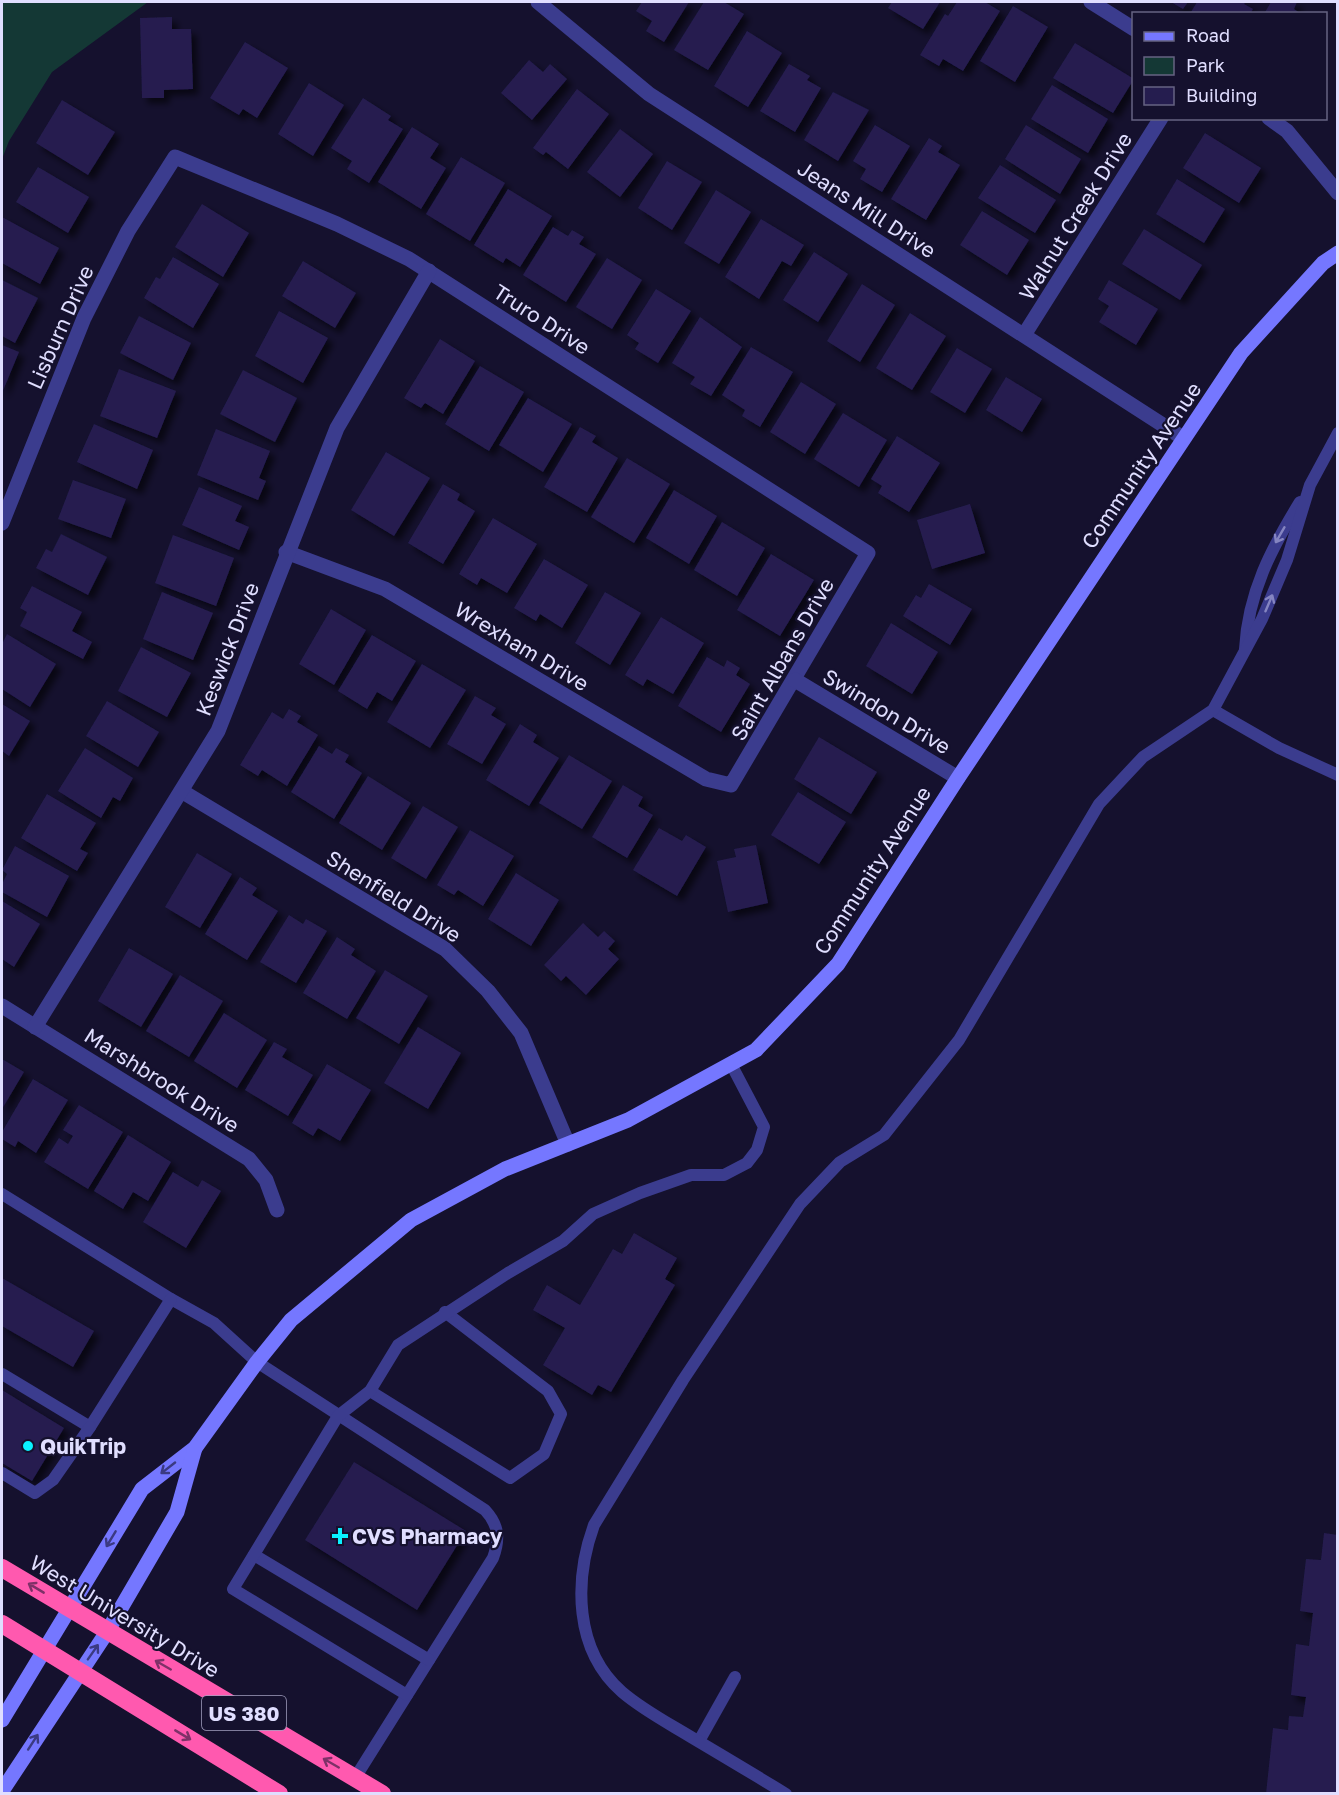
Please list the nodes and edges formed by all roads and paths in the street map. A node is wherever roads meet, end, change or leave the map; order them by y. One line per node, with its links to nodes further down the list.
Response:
1 (538, 2): 10 (street, Jeans Mill Drive)
2 (1091, 2): 3 (street)
3 (1132, 28)
4 (1160, 120): 10 (street, Walnut Creek Drive)
5 (1272, 120): 7 (street)
6 (175, 157): 9 (street, Truro Drive); 14 (street, Lisburn Drive)
7 (1338, 193)
8 (1338, 253): 12 (street, Community Avenue)
9 (429, 272): 15 (street, Keswick Drive); 16 (street, Truro Drive)
10 (1024, 335): 12 (street, Jeans Mill Drive)
11 (1338, 434): 13 (lane)
12 (1183, 438): 21 (street, Community Avenue)
13 (1310, 485): 17 (lane, one-way to 13); 17 (lane, one-way to 17)
14 (2, 523)
15 (286, 552): 22 (street, Wrexham Drive); 23 (street, Keswick Drive)
16 (868, 553): 18 (street, Saint Albans Drive)
17 (1244, 656): 19 (lane)
18 (795, 680): 21 (street, Swindon Drive); 22 (street, Saint Albans Drive)
19 (1213, 710): 20 (lane); 50 (lane)
20 (1338, 775)
21 (958, 778): 26 (street, Community Avenue)
22 (731, 785)
23 (183, 792): 25 (street, Keswick Drive); 27 (street, Shenfield Drive)
24 (2, 1006): 25 (street, Marshbrook Drive)
25 (35, 1027): 29 (street, Marshbrook Drive)
26 (731, 1064): 27 (street, Community Avenue); 31 (lane)
27 (568, 1144): 32 (street, Community Avenue)
28 (2, 1194): 30 (lane)
29 (277, 1210)
30 (171, 1299): 32 (lane); 36 (lane)
31 (445, 1312): 34 (lane); 34 (lane)
32 (257, 1362): 35 (lane); 37 (street, Community Avenue)
33 (2, 1374): 36 (lane)
34 (370, 1391): 35 (lane)
35 (338, 1416): 39 (lane); 45 (lane)
36 (90, 1427): 38 (lane)
37 (195, 1448): 41 (street, Community Avenue, one-way to 41); 43 (street, Community Avenue)
38 (2, 1473)
39 (254, 1555): 45 (lane); 48 (lane)
40 (2, 1568): 41 (highway, West University Drive / US 380, one-way to 40)
41 (70, 1609): 43 (highway, West University Drive / US 380); 44 (street, Community Avenue)
42 (2, 1624): 44 (highway, US 380)
43 (107, 1632): 46 (street, Community Avenue, one-way to 43); 51 (highway, West University Drive / US 380, one-way to 43)
44 (45, 1651): 46 (highway, US 380); 49 (street, Community Avenue)
45 (429, 1660): 48 (lane)
46 (80, 1671): 52 (street, Community Avenue, one-way to 46); 53 (highway, US 380, one-way to 53)
47 (735, 1677): 50 (lane)
48 (407, 1695): 51 (lane)
49 (2, 1720)
50 (699, 1741): 55 (lane)
51 (355, 1778): 54 (highway, West University Drive / US 380)
52 (2, 1791)
53 (279, 1794)
54 (381, 1794)
55 (786, 1794)

